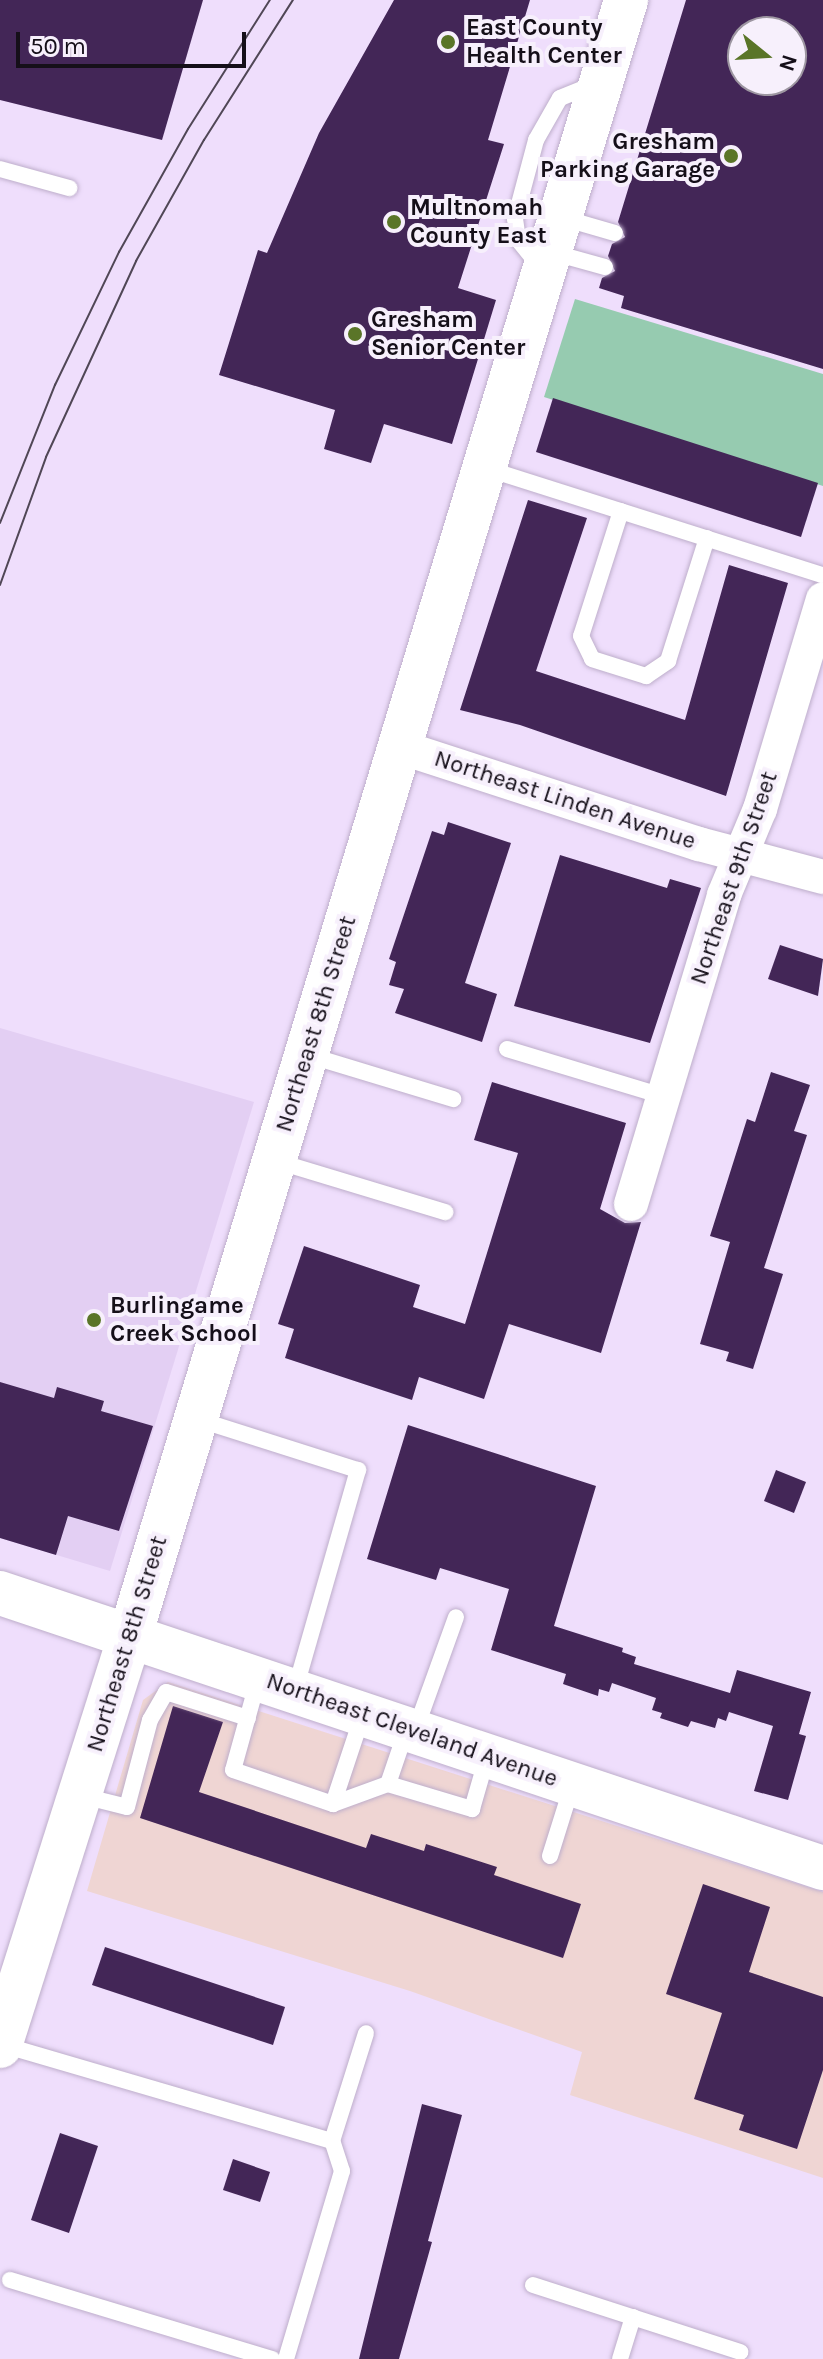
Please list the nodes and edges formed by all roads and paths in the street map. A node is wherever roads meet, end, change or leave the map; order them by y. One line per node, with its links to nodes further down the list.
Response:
1 (626, 0): 5 (street, Northeast 8th Street)
2 (0, 169): 3 (lane)
3 (69, 188)
4 (615, 233): 5 (lane)
5 (551, 246): 6 (lane); 7 (street, Northeast 8th Street)
6 (605, 267)
7 (484, 468): 8 (lane); 12 (street, Northeast 8th Street)
8 (621, 511): 9 (lane); 9 (lane)
9 (707, 538): 10 (lane)
10 (823, 575)
11 (823, 599): 13 (street, Northeast 9th Street)
12 (400, 747): 13 (street, Northeast Linden Avenue); 16 (street, Northeast 8th Street)
13 (741, 853): 14 (street, Northeast Linden Avenue); 17 (street, Northeast 9th Street)
14 (823, 877)
15 (507, 1049): 17 (lane)
16 (306, 1055): 18 (lane); 19 (street, Northeast 8th Street)
17 (663, 1096): 20 (street, Northeast 9th Street)
18 (453, 1099)
19 (274, 1161): 21 (lane); 22 (street, Northeast 8th Street)
20 (631, 1204)
21 (445, 1212)
22 (196, 1419): 25 (street, Northeast 8th Street); 26 (lane)
23 (4, 1599): 25 (street, Northeast Cleveland Avenue)
24 (456, 1617): 28 (lane)
25 (130, 1636): 26 (street, Northeast Cleveland Avenue); 32 (street, Northeast 8th Street)
26 (267, 1696): 27 (street, Northeast Cleveland Avenue); 32 (lane); 33 (lane)
27 (363, 1714): 28 (street, Northeast Cleveland Avenue); 33 (lane)
28 (411, 1730): 29 (street, Northeast Cleveland Avenue); 30 (lane)
29 (488, 1756): 30 (lane); 31 (street, Northeast Cleveland Avenue)
30 (388, 1784): 33 (lane)
31 (573, 1784): 34 (lane); 35 (street, Northeast Cleveland Avenue)
32 (79, 1795): 36 (street, Northeast 8th Street)
33 (333, 1804)
34 (550, 1856)
35 (823, 1868)
36 (11, 1971): 38 (street, Northeast 8th Street)
37 (366, 2033): 39 (lane)
38 (0, 2045): 39 (lane)
39 (332, 2141): 45 (lane)
40 (10, 2280): 44 (lane)
41 (533, 2285): 42 (lane)
42 (633, 2317): 43 (lane); 46 (lane)
43 (740, 2352)
44 (272, 2359)
45 (286, 2359)
46 (620, 2359)

